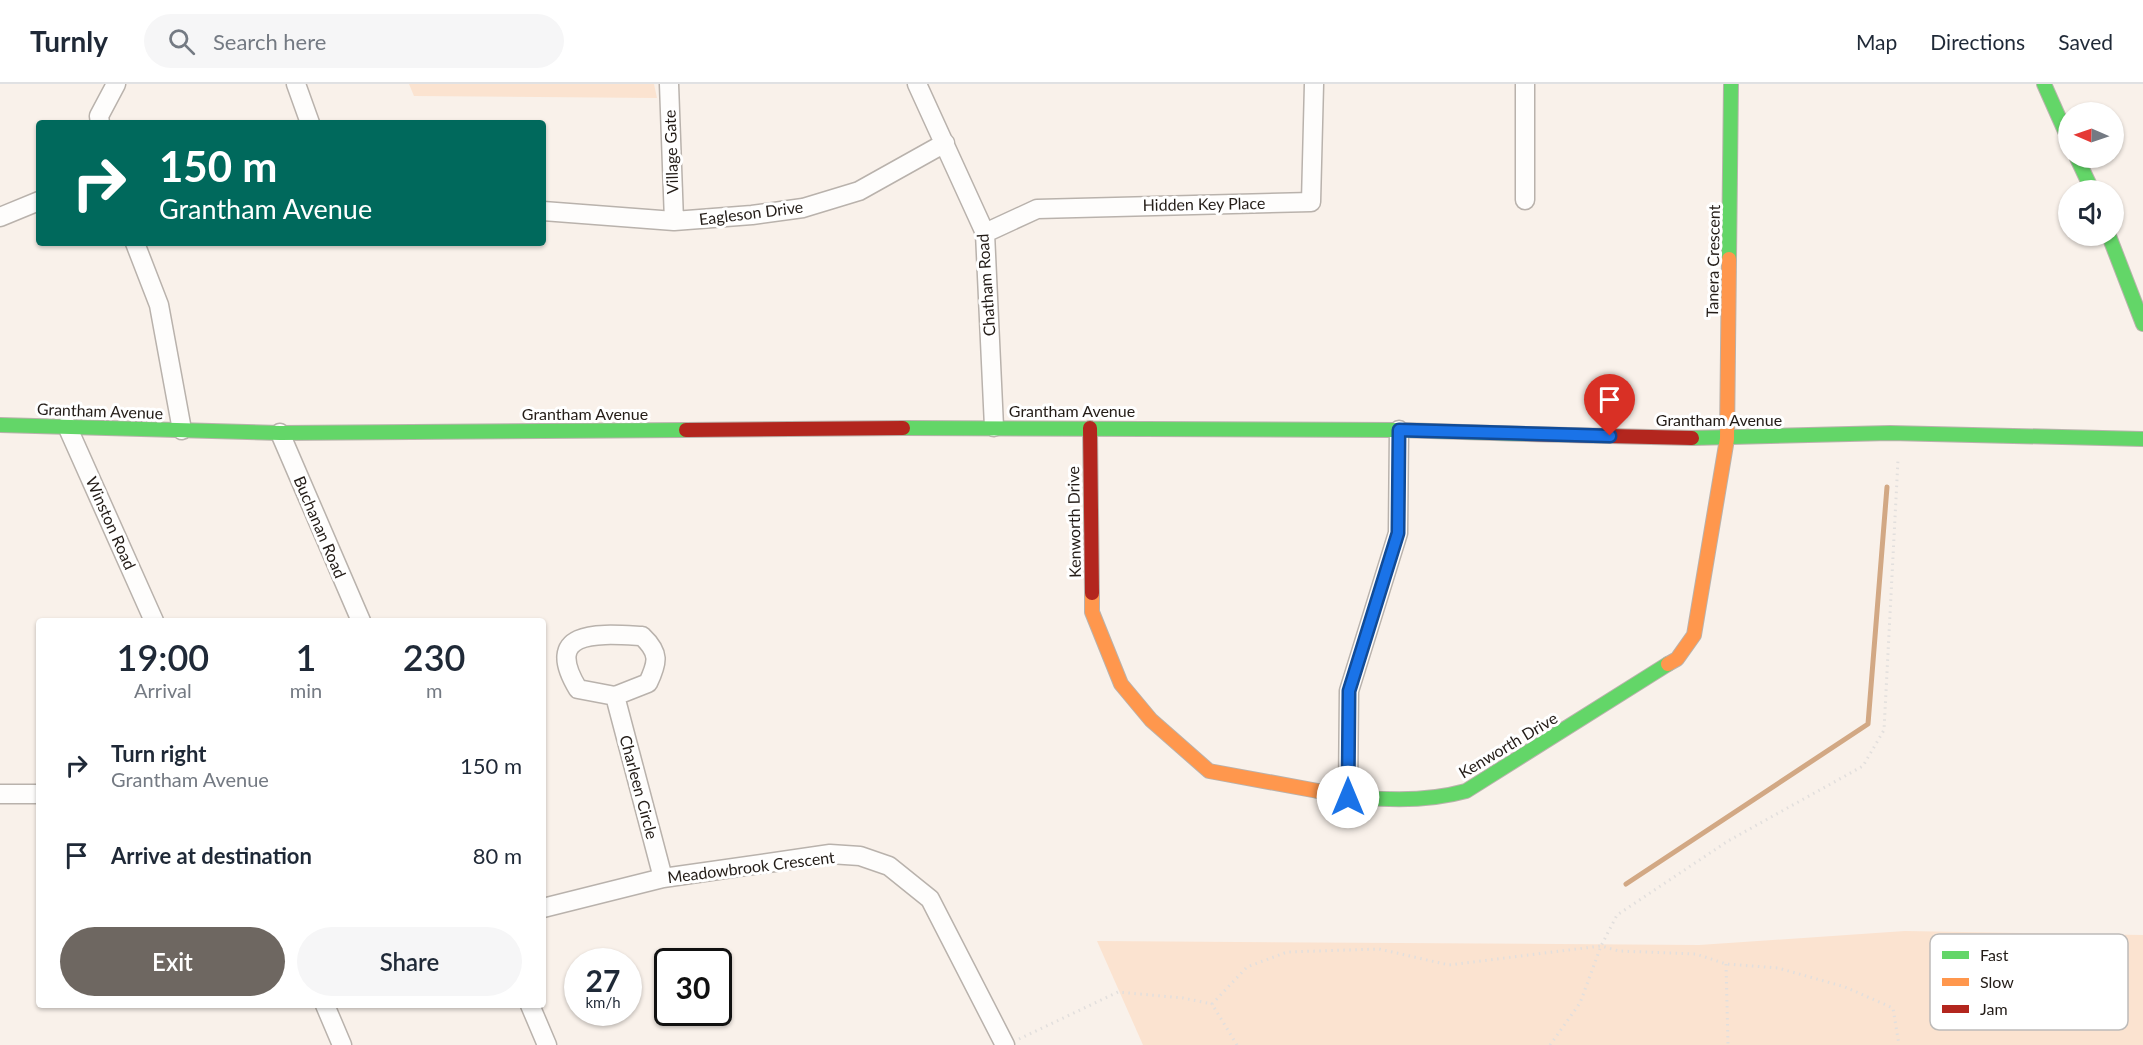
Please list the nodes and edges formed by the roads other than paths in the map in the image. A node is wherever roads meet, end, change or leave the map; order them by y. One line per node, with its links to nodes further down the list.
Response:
1 (116, 84): 10 (street)
2 (296, 84): 11 (street)
3 (669, 84): 17 (street, Village Gate)
4 (917, 84): 12 (street, Chatham Road)
5 (1314, 84): 18 (street, Hidden Key Place)
6 (1525, 84): 13 (street)
7 (1731, 84): 29 (street, Tanera Crescent)
8 (2044, 84): 9 (street)
9 (2058, 116)
10 (100, 120)
11 (309, 120)
12 (945, 143): 17 (street, Eagleson Drive); 18 (street, Chatham Road)
13 (1525, 200)
14 (36, 202): 16 (street)
15 (546, 211): 17 (street, Eagleson Drive)
16 (0, 218)
17 (674, 221)
18 (985, 233): 24 (street, Chatham Road)
19 (136, 246): 26 (street)
20 (2113, 246): 21 (street)
21 (2143, 324)
22 (0, 425): 23 (street, Grantham Avenue)
23 (67, 426): 26 (street, Grantham Avenue); 31 (street, Winston Road)
24 (994, 428): 25 (street, Grantham Avenue); 28 (street, Grantham Avenue)
25 (1090, 428): 27 (street, Grantham Avenue); 36 (street, Kenworth Drive)
26 (182, 430): 28 (street, Grantham Avenue)
27 (1399, 430): 29 (street, Grantham Avenue); 36 (street)
28 (280, 432): 32 (street, Buchanan Road)
29 (1727, 439): 30 (street, Grantham Avenue); 36 (street, Kenworth Drive)
30 (2143, 439)
31 (153, 618)
32 (360, 618)
33 (615, 696): 33 (street); 37 (street, Charleen Circle)
34 (2, 790): 35 (street)
35 (36, 794)
36 (1348, 797)
37 (663, 878): 38 (street, Meadowbrook Crescent); 41 (street, Meadowbrook Crescent)
38 (546, 907)
39 (326, 1008): 42 (street)
40 (531, 1008): 43 (street)
41 (1011, 1043)
42 (342, 1045)
43 (547, 1045)

